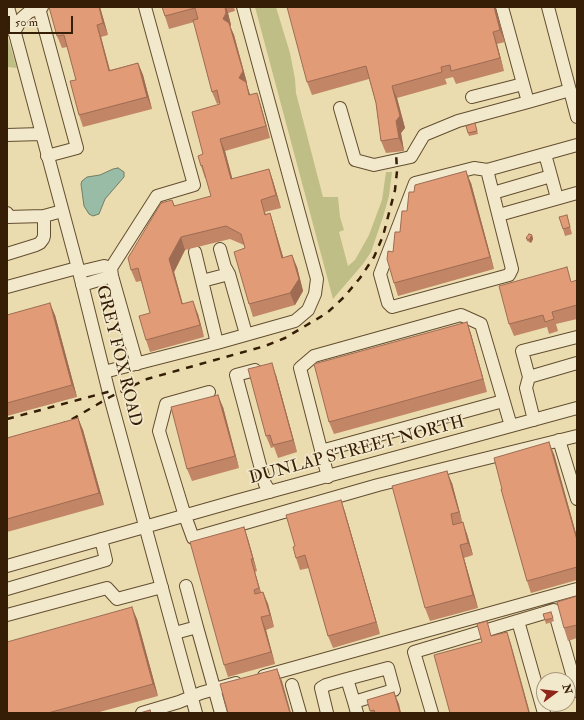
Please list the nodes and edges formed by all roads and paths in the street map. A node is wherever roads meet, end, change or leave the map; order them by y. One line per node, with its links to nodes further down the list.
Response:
1 (8, 7): 7 (street, GREY FOX ROAD)
2 (40, 7): 7 (street); 18 (street)
3 (145, 7): 32 (street)
4 (243, 7): 37 (street)
5 (502, 7): 8 (street)
6 (548, 7): 9 (street)
7 (14, 32): 14 (street, GREY FOX ROAD)
8 (523, 84): 10 (street); 11 (street)
9 (570, 90): 11 (street); 13 (street)
10 (472, 97)
11 (528, 102): 12 (street)
12 (340, 108)
13 (577, 114)
14 (42, 134): 15 (street); 18 (street, GREY FOX ROAD)
15 (7, 135)
16 (577, 145): 17 (street)
17 (545, 154): 19 (street); 20 (street)
18 (48, 156): 24 (street, GREY FOX ROAD)
19 (487, 170): 21 (street); 26 (street)
20 (551, 176): 21 (street); 23 (street)
21 (493, 192): 26 (street)
22 (577, 193): 23 (street)
23 (557, 198): 26 (street)
24 (62, 211): 27 (street); 31 (street, GREY FOX ROAD)
25 (7, 213): 27 (street)
26 (499, 215)
27 (44, 216): 30 (street)
28 (220, 249): 33 (street)
29 (195, 252): 34 (street)
30 (7, 254)
31 (78, 270): 32 (street); 35 (street, GREY FOX ROAD); 36 (street)
32 (112, 272): 35 (street); 41 (street)
33 (229, 274): 34 (street); 37 (street)
34 (202, 281): 39 (street)
35 (82, 285): 43 (street, GREY FOX ROAD)
36 (7, 287)
37 (246, 334): 39 (street)
38 (577, 337): 44 (street)
39 (217, 343): 41 (street)
40 (577, 363): 44 (street)
41 (137, 364): 43 (street)
42 (255, 370): 54 (street)
43 (104, 372): 57 (street, GREY FOX ROAD)
44 (528, 377): 48 (street)
45 (209, 392): 56 (street)
46 (503, 401): 49 (street); 52 (street); 52 (street)
47 (577, 408): 48 (street, DUNLAP STREET NORTH)
48 (534, 420): 49 (street, DUNLAP STREET NORTH)
49 (511, 426): 53 (street, DUNLAP STREET NORTH)
50 (577, 436): 51 (street)
51 (559, 440): 55 (street); 56 (street)
52 (321, 451): 53 (street)
53 (328, 477): 54 (street, DUNLAP STREET NORTH)
54 (270, 492): 56 (street, DUNLAP STREET NORTH)
55 (577, 498)
56 (184, 516): 57 (street, DUNLAP STREET NORTH)
57 (146, 527): 58 (street, DUNLAP STREET NORTH); 62 (street, GREY FOX ROAD)
58 (101, 539): 59 (street, DUNLAP STREET NORTH); 61 (street)
59 (7, 566)
60 (186, 586): 66 (street)
61 (7, 588)
62 (162, 588): 64 (street); 67 (street, GREY FOX ROAD)
63 (577, 589): 70 (street)
64 (7, 615)
65 (518, 621): 71 (street); 80 (street); 81 (street)
66 (197, 627): 67 (street); 70 (street)
67 (175, 633): 72 (street, GREY FOX ROAD)
68 (347, 679): 73 (street); 73 (street); 79 (street)
69 (292, 685): 78 (street)
70 (214, 690): 72 (street); 77 (street)
71 (577, 692)
72 (192, 697): 74 (street); 76 (street, GREY FOX ROAD)
73 (355, 707)
74 (164, 710): 75 (street)
75 (142, 713)
76 (196, 713)
77 (221, 713)
78 (300, 713)
79 (327, 713)
80 (432, 713)
81 (544, 713)

